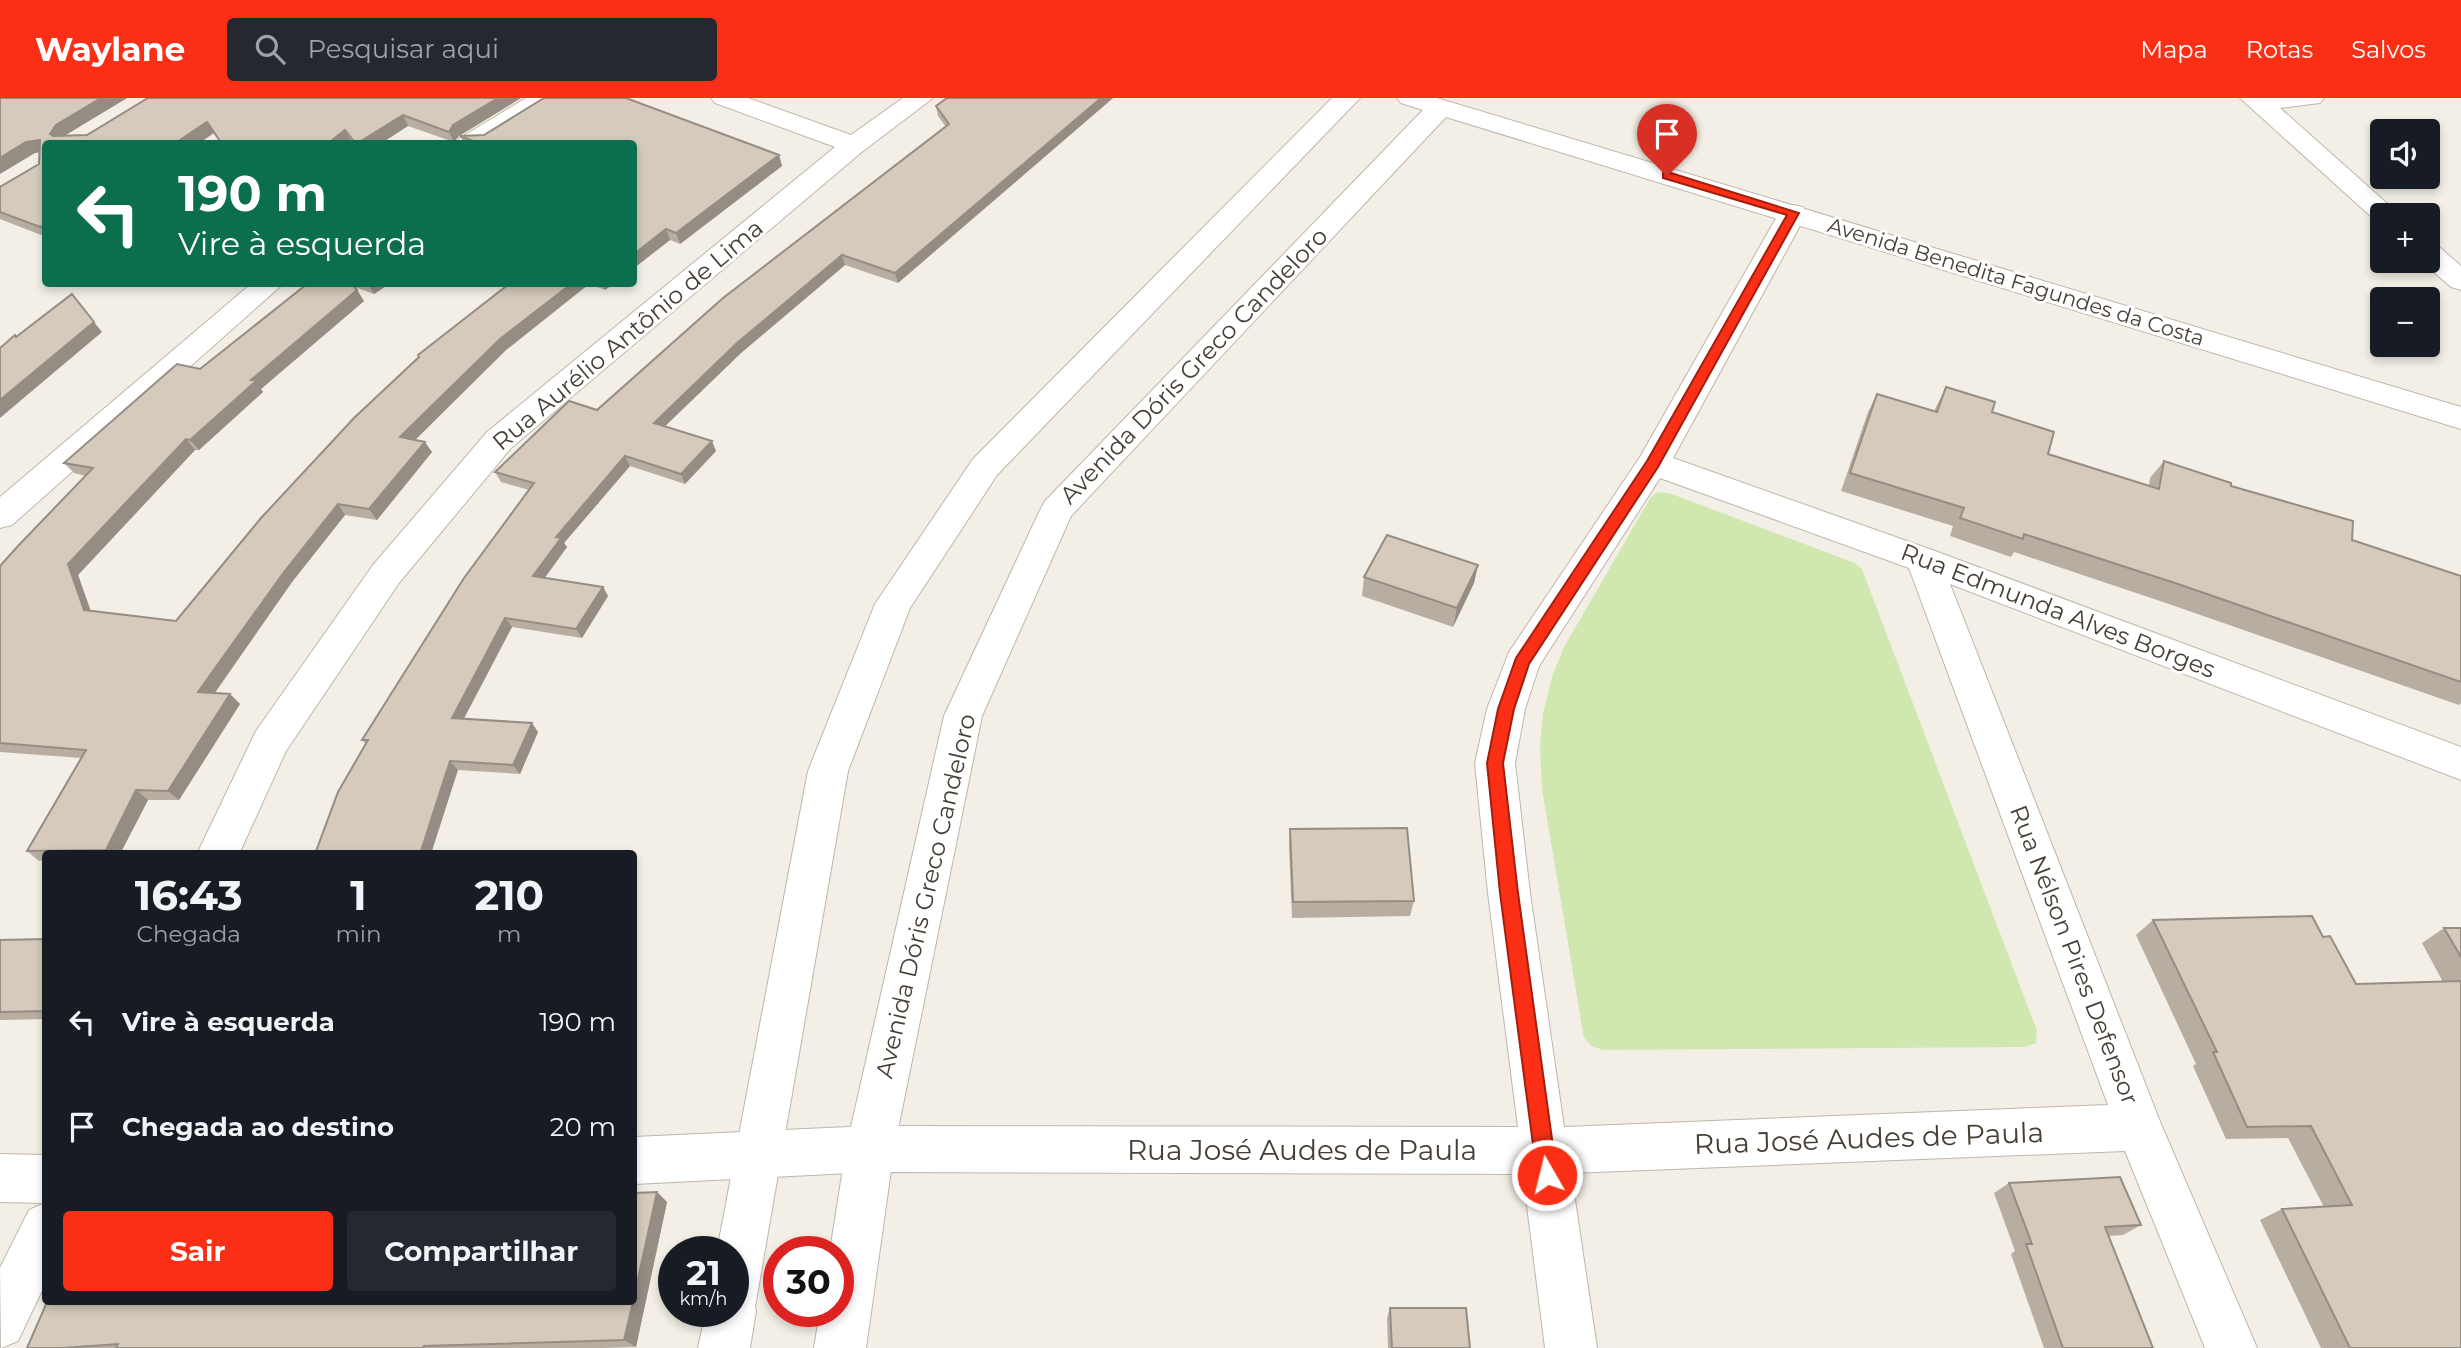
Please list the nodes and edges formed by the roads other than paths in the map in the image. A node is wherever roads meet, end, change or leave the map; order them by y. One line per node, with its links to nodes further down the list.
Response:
1 (544, 98): 8 (street)
2 (724, 98): 9 (street)
3 (920, 98): 9 (street, Rua Aurélio Antônio de Lima)
4 (1347, 98): 24 (street)
5 (2311, 98): 6 (street)
6 (2255, 100): 10 (street)
7 (1425, 103): 11 (street, Avenida Benedita Fagundes da Costa); 22 (street, Avenida Dóris Greco Candeloro)
8 (476, 140)
9 (854, 145): 20 (street, Rua Aurélio Antônio de Lima)
10 (2372, 203)
11 (1793, 213): 15 (street, Avenida Benedita Fagundes da Costa); 16 (street)
12 (2440, 262): 13 (street)
13 (2461, 281)
14 (265, 287): 17 (street)
15 (2461, 418)
16 (1653, 463): 18 (street, Rua Edmunda Alves Borges); 23 (street)
17 (0, 516)
18 (1923, 560): 19 (street, Rua Edmunda Alves Borges); 21 (street, Rua Nélson Pires Defensor)
19 (2461, 764)
20 (220, 850)
21 (2139, 1127): 23 (street, Rua José Audes de Paula); 35 (street, Rua Nélson Pires Defensor)
22 (870, 1149): 23 (street, Rua José Audes de Paula); 24 (street, Rua José Audes de Paula); 33 (street, Avenida Dóris Greco Candeloro)
23 (1544, 1151): 34 (street)
24 (760, 1157): 25 (street, Rua José Audes de Paula); 29 (street)
25 (637, 1161)
26 (0, 1178): 27 (street)
27 (42, 1179)
28 (42, 1235): 30 (street)
29 (745, 1236)
30 (0, 1323)
31 (728, 1327): 32 (street)
32 (724, 1348)
33 (840, 1348)
34 (1571, 1348)
35 (2231, 1348)

